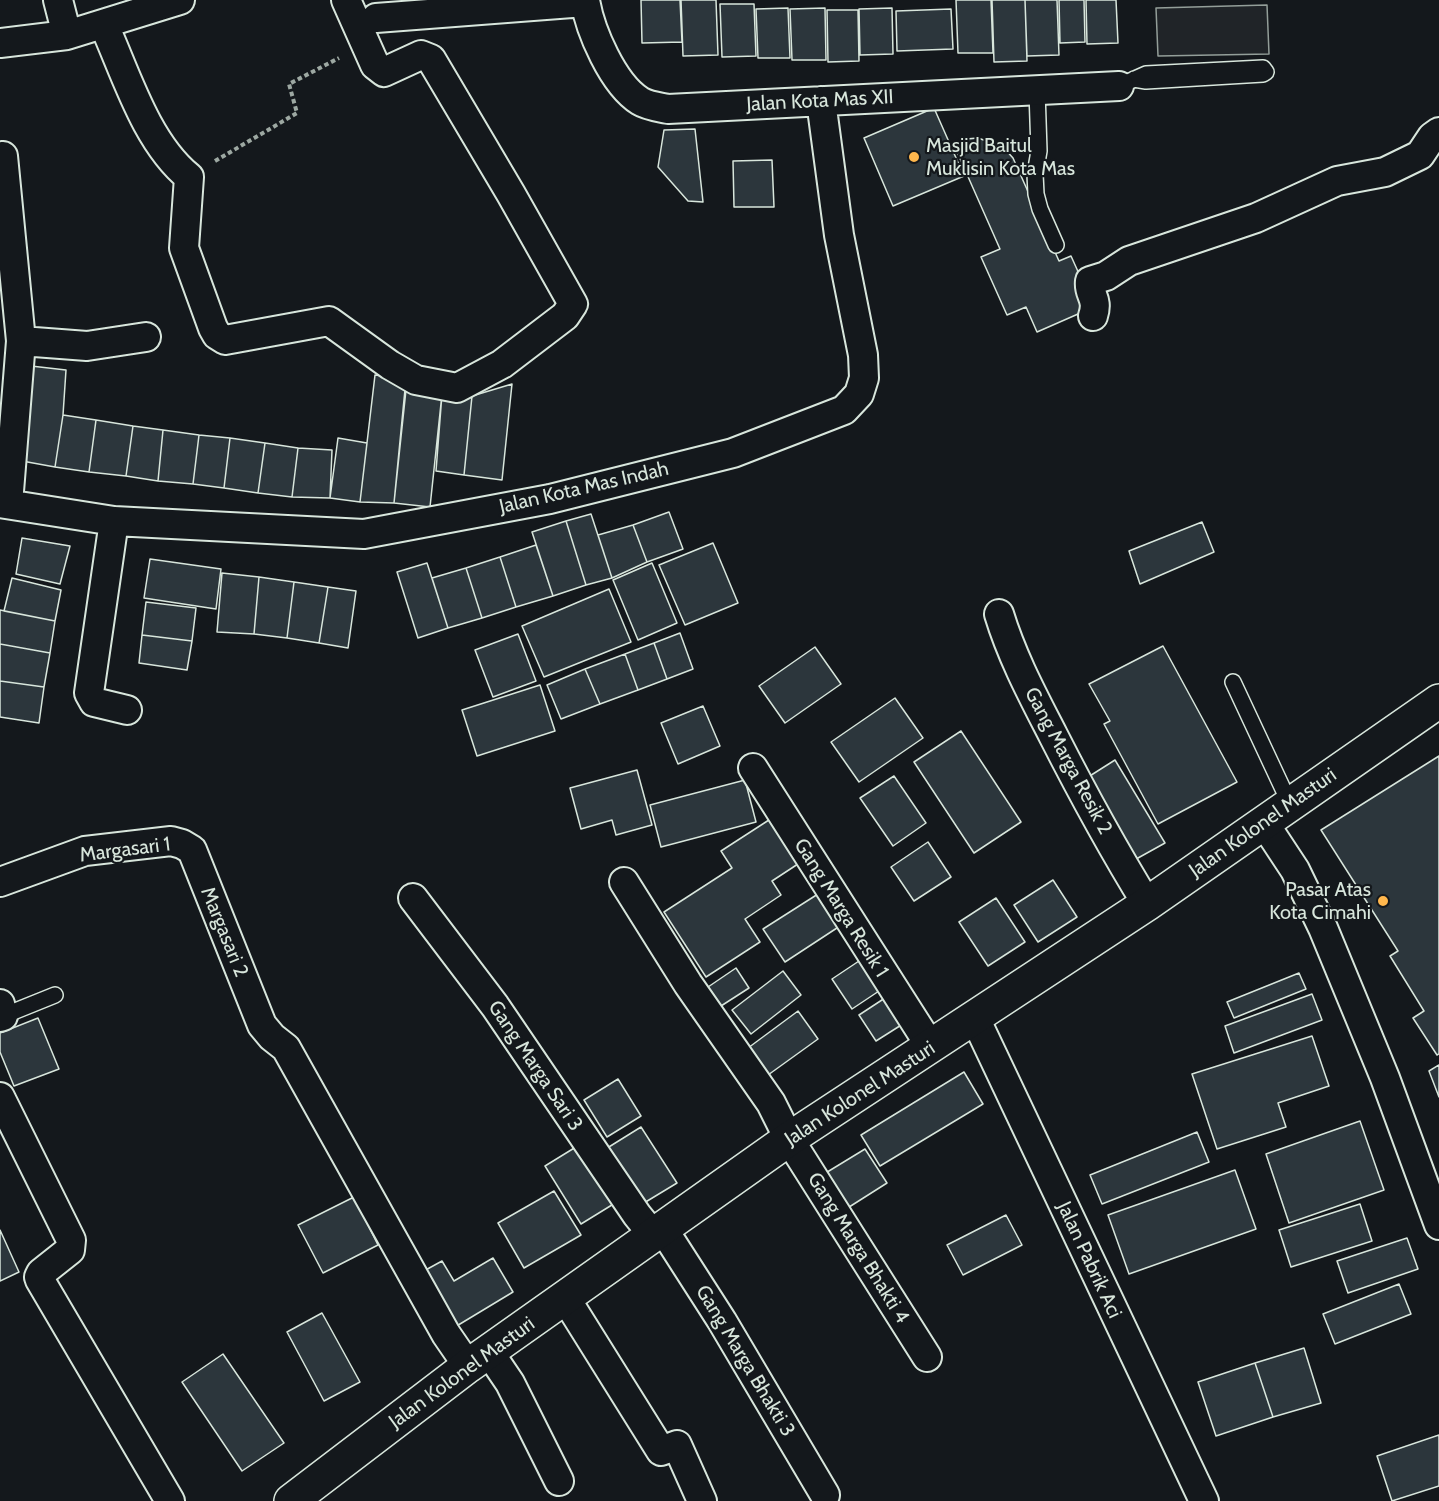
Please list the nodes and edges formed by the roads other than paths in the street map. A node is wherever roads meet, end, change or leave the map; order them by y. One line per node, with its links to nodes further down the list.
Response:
1 (58, 0): 7 (street)
2 (180, 0): 5 (street)
3 (346, 0): 6 (street)
4 (585, 1): 6 (street); 11 (street, Jalan Kota Mas XII)
5 (104, 25): 6 (street); 7 (street)
6 (371, 31)
7 (67, 34): 8 (street)
8 (0, 43)
9 (1127, 83): 9 (lane); 10 (street, Jalan Kota Mas XII)
10 (1037, 91): 11 (street, Jalan Kota Mas XII); 14 (lane)
11 (821, 101): 19 (street, Jalan Kota Mas Indah)
12 (1439, 132): 15 (street)
13 (3, 156): 17 (street)
14 (1056, 245)
15 (1093, 316)
16 (146, 337): 17 (street)
17 (21, 341): 18 (street)
18 (4, 504): 19 (street, Jalan Kota Mas Indah)
19 (114, 521): 23 (street)
20 (999, 614): 31 (street, Gang Marga Resik 2)
21 (1233, 682): 25 (lane)
22 (1439, 701): 25 (main road, Jalan Kolonel Masturi)
23 (127, 710)
24 (753, 768): 35 (street, Gang Marga Resik 1)
25 (1290, 804): 26 (main road, Jalan Kolonel Masturi)
26 (1264, 823): 31 (main road, Jalan Kolonel Masturi); 38 (street)
27 (182, 844): 28 (street, Margasari 1); 42 (street, Margasari 2)
28 (0, 882)
29 (624, 882): 37 (street, Gang Marga Bhakti 4)
30 (413, 898): 39 (street, Gang Marga Sari 3)
31 (1144, 900): 34 (main road, Jalan Kolonel Masturi)
32 (55, 995): 33 (lane)
33 (1, 1012)
34 (975, 1018): 35 (main road, Jalan Kolonel Masturi); 48 (street, Jalan Pabrik Aci)
35 (931, 1047): 37 (main road, Jalan Kolonel Masturi)
36 (0, 1097): 45 (street)
37 (789, 1139): 39 (main road, Jalan Kolonel Masturi); 41 (street, Gang Marga Bhakti 4)
38 (1439, 1225)
39 (651, 1228): 40 (main road, Jalan Kolonel Masturi); 44 (street, Gang Marga Bhakti 3)
40 (566, 1299): 42 (main road, Jalan Kolonel Masturi); 47 (street)
41 (927, 1357)
42 (473, 1359): 43 (street); 46 (main road, Jalan Kolonel Masturi)
43 (559, 1481)
44 (825, 1495)
45 (170, 1501)
46 (291, 1501)
47 (702, 1501)
48 (1204, 1501)

